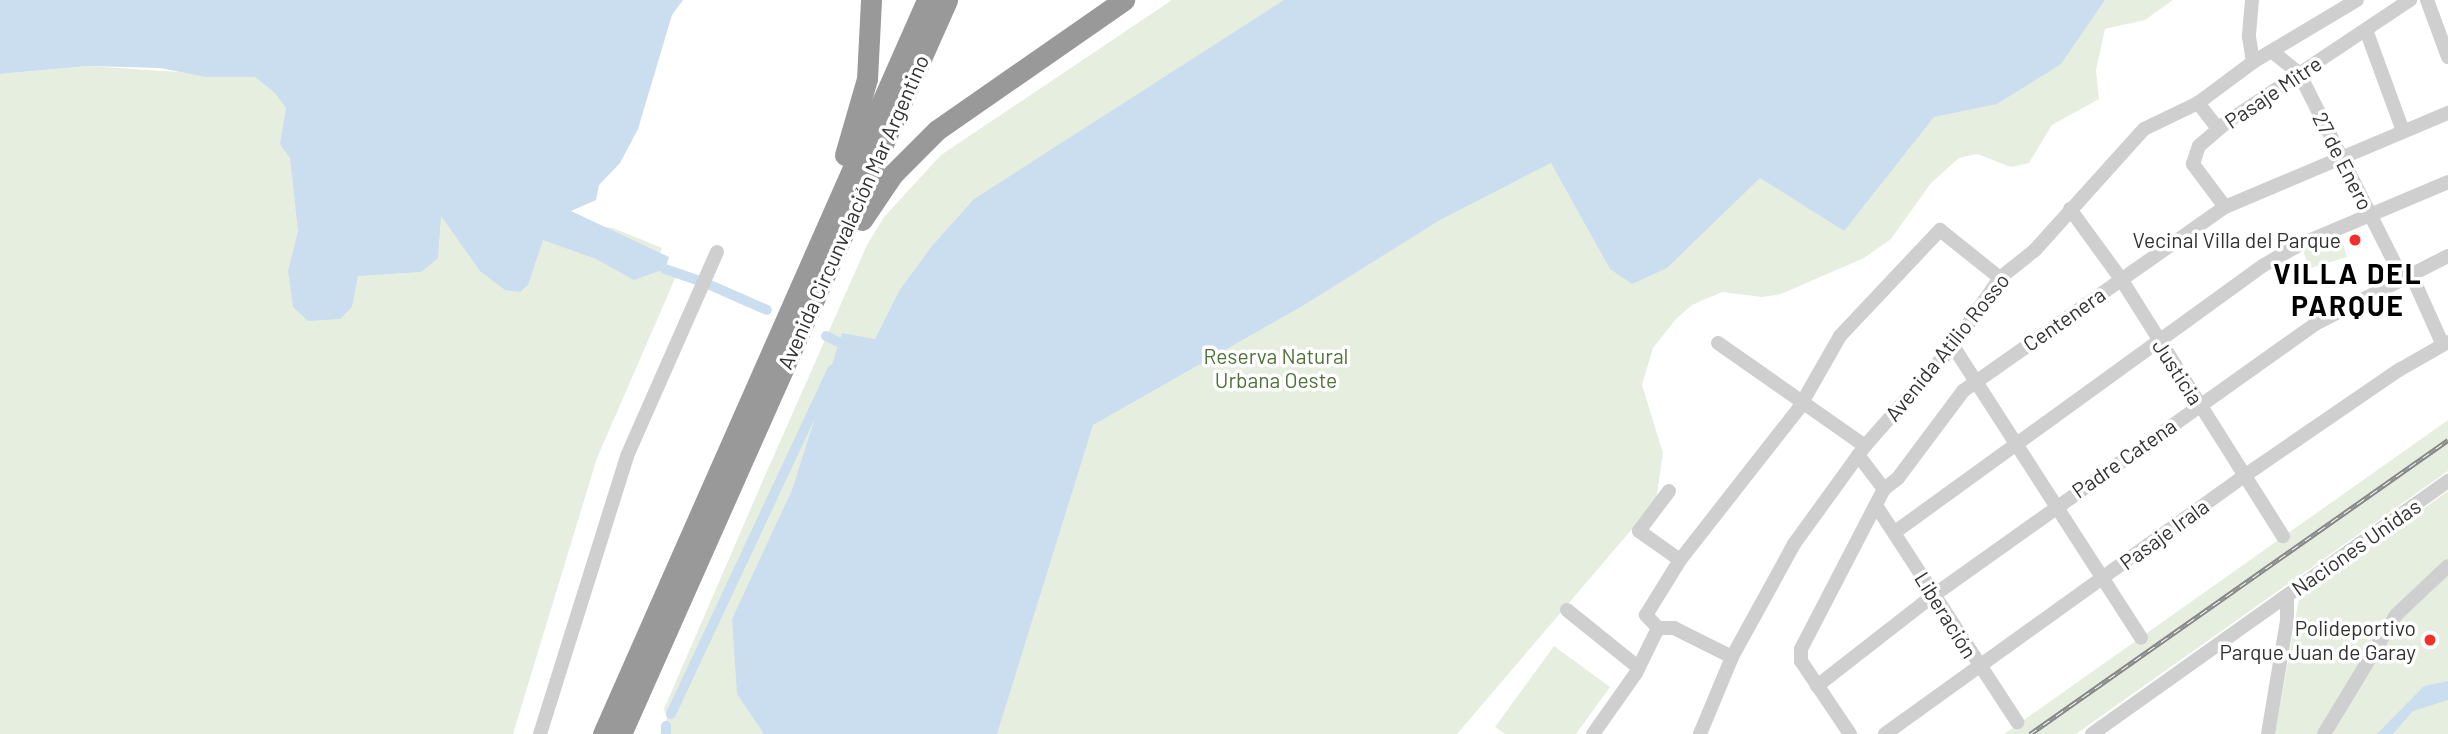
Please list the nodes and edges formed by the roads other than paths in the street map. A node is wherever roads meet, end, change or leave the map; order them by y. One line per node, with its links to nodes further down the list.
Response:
1 (871, 0): 35 (highway)
2 (927, 0): 35 (highway, Avenida Circunvalación Mar Argentino)
3 (947, 0): 35 (highway, Avenida Circunvalación Mar Argentino)
4 (1124, 0): 35 (highway)
5 (2252, 0): 12 (street)
6 (2357, 0): 10 (street, Avenida Atilio Rosso)
7 (2410, 0): 9 (street, Pasaje Mitre)
8 (2427, 0): 11 (street)
9 (2366, 30): 13 (street, Pasaje Mitre); 17 (street)
10 (2274, 53): 12 (street, Avenida Atilio Rosso); 13 (street, 27 de Enero)
11 (2448, 57)
12 (2253, 62): 14 (street, Avenida Atilio Rosso)
13 (2299, 73): 16 (street, Pasaje Mitre); 18 (street, 27 de Enero)
14 (2198, 103): 16 (street); 21 (street, Avenida Atilio Rosso)
15 (2448, 113): 17 (street, Centenera)
16 (2218, 130): 20 (street, Pasaje Mitre)
17 (2403, 131): 18 (street, Centenera)
18 (2340, 156): 20 (street, Centenera); 22 (street, 27 de Enero)
19 (2448, 182): 22 (street)
20 (2225, 207): 27 (street, Centenera)
21 (2070, 209): 26 (street, Avenida Atilio Rosso); 27 (street, Justicia)
22 (2370, 215): 25 (street, 27 de Enero); 29 (street)
23 (717, 253): 59 (street)
24 (2448, 256): 25 (street, Padre Catena)
25 (2406, 276): 30 (street, 27 de Enero); 34 (street, Padre Catena)
26 (2000, 278): 31 (street, Avenida Atilio Rosso); 33 (street)
27 (2121, 279): 29 (street, Justicia); 32 (street, Centenera)
28 (1718, 343): 33 (street)
29 (2157, 343): 34 (street, Justicia); 36 (street)
30 (2445, 343): 38 (street, Pasaje Irala)
31 (1953, 346): 32 (street); 37 (street, Avenida Atilio Rosso)
32 (1975, 380): 36 (street); 40 (street, Centenera)
33 (1802, 400): 37 (street); 46 (street)
34 (2199, 405): 38 (street, Justicia); 42 (street, Padre Catena)
35 (750, 418): 60 (highway); 61 (highway)
36 (2016, 443): 42 (street); 44 (street)
37 (1861, 451): 40 (street); 54 (street, Avenida Atilio Rosso)
38 (2244, 476): 45 (street, Justicia); 48 (street, Pasaje Irala)
39 (2448, 481): 50 (street, Naciones Unidas)
40 (1884, 489): 43 (street, Centenera)
41 (1669, 491): 46 (street)
42 (2057, 505): 48 (street); 49 (street, Padre Catena)
43 (1877, 507): 44 (street, Liberación); 57 (street, Centenera)
44 (1895, 532): 49 (street, Liberación)
45 (2283, 536)
46 (1680, 561): 52 (street)
47 (2448, 566): 68 (street)
48 (2103, 578): 53 (street); 55 (street, Pasaje Irala)
49 (1934, 595): 55 (street, Liberación); 57 (street, Padre Catena)
50 (2287, 596): 66 (street, Naciones Unidas); 67 (street)
51 (1567, 610): 56 (street)
52 (1658, 628): 54 (street); 56 (street)
53 (2141, 638)
54 (1732, 657): 63 (street, Avenida Atilio Rosso)
55 (1979, 666): 58 (street, Liberación); 65 (street, Pasaje Irala)
56 (1639, 668): 62 (street)
57 (1817, 686): 64 (street)
58 (2017, 722)
59 (540, 734)
60 (603, 734)
61 (621, 734)
62 (1593, 734)
63 (1700, 734)
64 (1850, 734)
65 (1885, 734)
66 (2092, 734)
67 (2267, 734)
68 (2324, 734)

